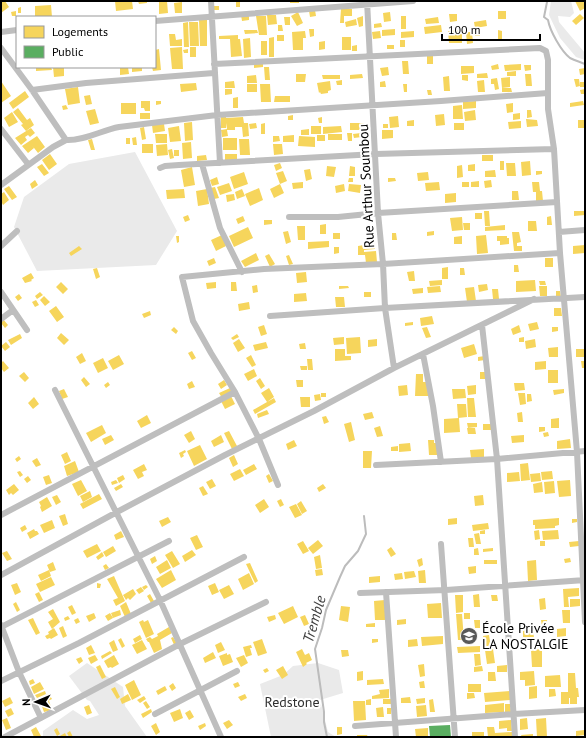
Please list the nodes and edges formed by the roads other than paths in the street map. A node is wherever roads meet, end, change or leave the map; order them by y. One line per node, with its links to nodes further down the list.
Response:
1 (211, 1): 4 (street)
2 (413, 1): 3 (street)
3 (368, 2): 4 (street); 9 (street, Rue Arthur Soumbou)
4 (211, 16): 5 (street); 10 (street)
5 (156, 20)
6 (16, 30): 7 (street)
7 (1, 32)
8 (1, 48): 12 (street)
9 (371, 56): 10 (street); 13 (street); 14 (street, Rue Arthur Soumbou)
10 (214, 64): 11 (street)
11 (214, 73): 12 (street); 15 (street)
12 (32, 90): 17 (street)
13 (548, 93): 14 (street); 18 (street)
14 (374, 106): 15 (street); 19 (street, Rue Arthur Soumbou)
15 (217, 115): 17 (street); 20 (street)
16 (1, 129): 21 (street)
17 (66, 140): 21 (street)
18 (554, 149): 19 (street); 25 (street)
19 (376, 154): 20 (street); 26 (street, Rue Arthur Soumbou)
20 (220, 163): 22 (street)
21 (28, 164): 24 (street)
22 (202, 164): 23 (street); 34 (street)
23 (160, 168)
24 (1, 185)
25 (557, 202): 26 (street); 30 (street)
26 (378, 213): 27 (street); 33 (street, Rue Arthur Soumbou)
27 (289, 217)
28 (585, 230): 30 (street)
29 (17, 231): 31 (street)
30 (559, 232): 32 (street)
31 (1, 246)
32 (560, 253): 33 (street); 37 (street)
33 (383, 264): 34 (street); 39 (street, Rue Arthur Soumbou)
34 (242, 272): 48 (street)
35 (1, 292): 40 (street)
36 (585, 297): 37 (street)
37 (565, 298): 38 (street); 51 (street)
38 (534, 299): 39 (street); 43 (street)
39 (385, 308): 41 (street); 46 (street, Rue Arthur Soumbou)
40 (13, 310): 42 (street); 44 (street)
41 (270, 316)
42 (1, 319)
43 (482, 325): 45 (street); 52 (street)
44 (27, 330)
45 (423, 354): 46 (street); 53 (street)
46 (394, 368): 49 (street)
47 (55, 390): 55 (street)
48 (236, 392): 49 (street); 55 (street)
49 (259, 439): 56 (street); 57 (street)
50 (585, 451): 51 (street)
51 (577, 452): 52 (street); 64 (street)
52 (497, 459): 53 (street); 65 (street)
53 (441, 462): 54 (street)
54 (376, 465)
55 (94, 466): 57 (street); 58 (street)
56 (278, 486)
57 (117, 512): 61 (street); 63 (street)
58 (1, 515)
59 (169, 541): 61 (street)
60 (441, 544): 66 (street)
61 (140, 557): 69 (street); 72 (street)
62 (244, 557): 69 (street)
63 (1, 575)
64 (584, 580): 65 (street); 71 (street)
65 (504, 586): 66 (street); 80 (street)
66 (446, 590): 67 (street); 82 (street)
67 (386, 592): 68 (street); 83 (street)
68 (360, 593)
69 (160, 600): 73 (street); 75 (street)
70 (266, 602): 73 (street)
71 (585, 622)
72 (1, 626): 75 (street)
73 (180, 644): 77 (street); 81 (street)
74 (237, 671): 77 (street)
75 (19, 672): 76 (street); 81 (street)
76 (1, 681)
77 (200, 689): 79 (street); 86 (street)
78 (585, 710): 80 (street)
79 (155, 714)
80 (514, 714): 82 (street); 89 (street)
81 (41, 718): 85 (street)
82 (454, 718): 83 (street); 88 (street)
83 (395, 723): 84 (street); 87 (street)
84 (355, 726)
85 (4, 737)
86 (221, 737)
87 (396, 737)
88 (455, 737)
89 (515, 737)

